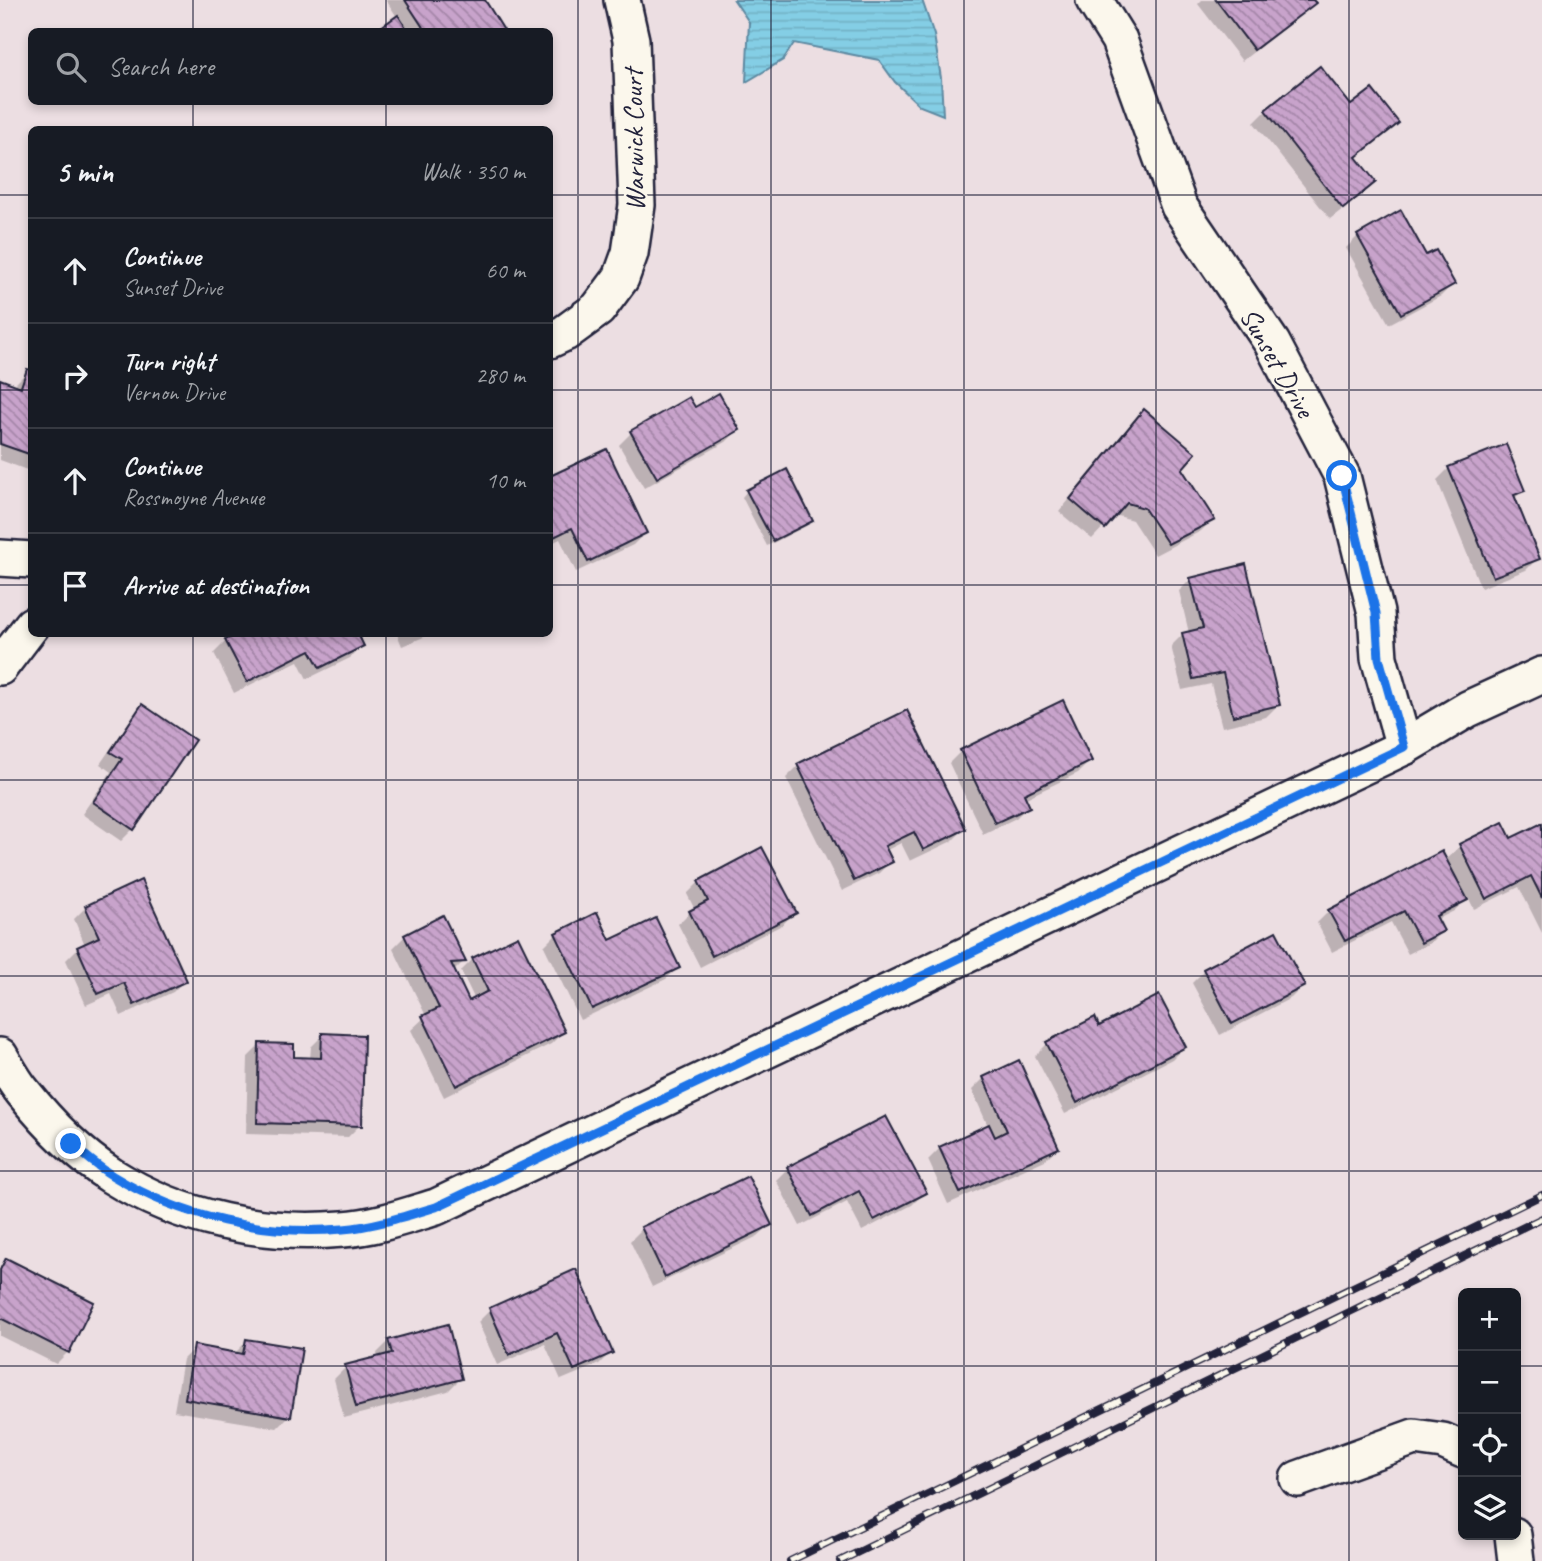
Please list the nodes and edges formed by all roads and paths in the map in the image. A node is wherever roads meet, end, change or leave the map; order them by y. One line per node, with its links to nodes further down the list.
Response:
1 (622, 0): 3 (street, Warwick Court)
2 (1094, 0): 7 (street, Sunset Drive)
3 (553, 339)
4 (28, 630): 5 (street)
5 (0, 667)
6 (1542, 675): 7 (street)
7 (1404, 747): 8 (street)
8 (0, 1056)
9 (1458, 1448): 10 (street)
10 (1298, 1479)
11 (1514, 1540): 12 (street)
12 (1516, 1561)

